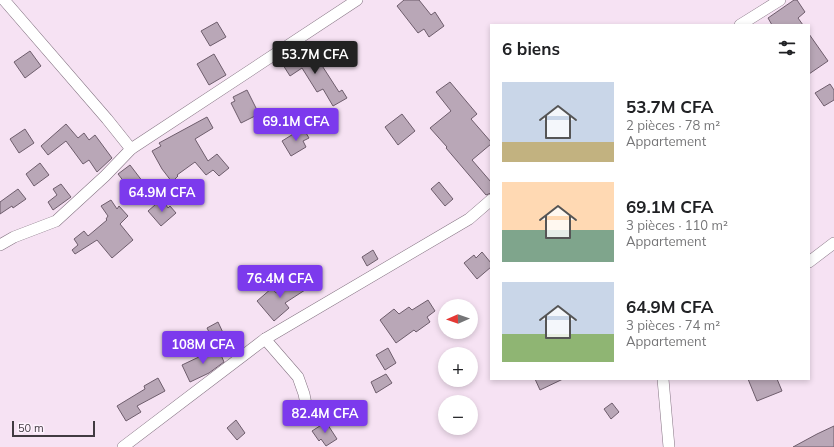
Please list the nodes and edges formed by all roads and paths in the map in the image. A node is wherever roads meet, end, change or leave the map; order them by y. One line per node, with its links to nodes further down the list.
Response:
1 (4, 0): 5 (street)
2 (357, 0): 5 (street)
3 (780, 0): 4 (street)
4 (742, 24)
5 (131, 149): 8 (street)
6 (490, 201): 10 (street)
7 (834, 243): 9 (street)
8 (0, 245)
9 (810, 261)
10 (265, 338): 12 (street); 13 (street)
11 (663, 380): 14 (street)
12 (309, 419)
13 (123, 447)
14 (669, 447)

